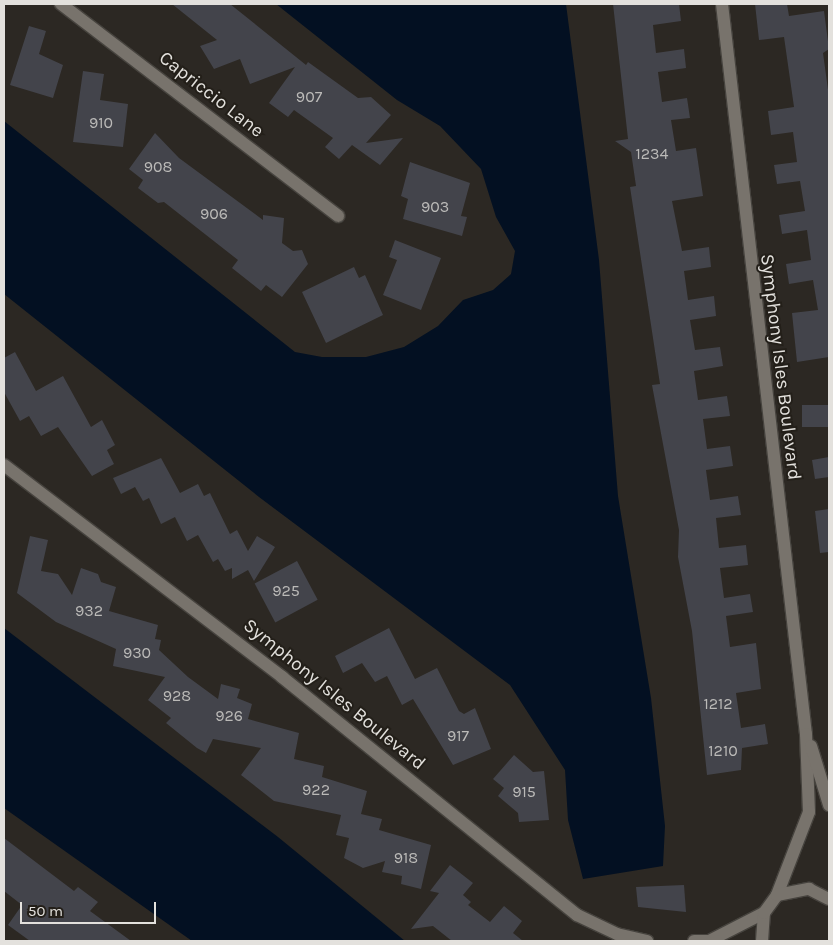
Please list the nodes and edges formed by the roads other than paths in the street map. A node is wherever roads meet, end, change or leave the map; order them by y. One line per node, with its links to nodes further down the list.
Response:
1 (61, 4): 3 (street, Capriccio Lane)
2 (722, 4): 5 (street, Symphony Isles Boulevard)
3 (338, 216)
4 (4, 464): 11 (street, Symphony Isles Boulevard)
5 (806, 734): 6 (street, Symphony Isles Boulevard); 7 (street, Symphony Isles Boulevard)
6 (829, 805)
7 (777, 895): 8 (street); 9 (street, Symphony Isles Boulevard)
8 (829, 899)
9 (764, 912): 10 (street, Symphony Isles Boulevard); 13 (street)
10 (714, 940): 12 (street, Symphony Isles Boulevard)
11 (647, 941)
12 (694, 941)
13 (762, 941)

